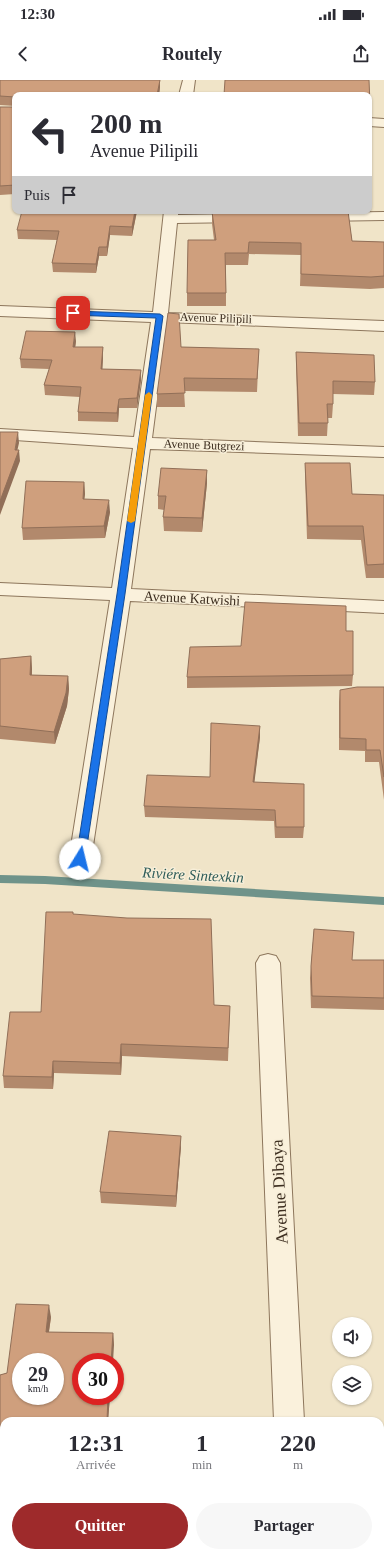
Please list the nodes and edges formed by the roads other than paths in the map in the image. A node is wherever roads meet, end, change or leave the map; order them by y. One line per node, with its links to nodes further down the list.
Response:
1 (189, 80): 2 (street)
2 (187, 92)
3 (372, 122): 4 (street)
4 (384, 122)
5 (171, 215): 8 (street); 10 (street)
6 (384, 216): 7 (street)
7 (305, 217)
8 (257, 218)
9 (0, 311): 10 (street, Avenue Pilipili)
10 (160, 316): 11 (street, Avenue Pilipili); 13 (street)
11 (384, 326)
12 (0, 434): 13 (street, Avenue Butgrezi)
13 (142, 443): 14 (street, Avenue Butgrezi); 16 (street)
14 (384, 452)
15 (0, 589): 16 (street, Avenue Katwishi)
16 (121, 594): 17 (street, Avenue Katwishi); 18 (street)
17 (384, 607)
18 (80, 859)
19 (268, 964): 20 (street, Avenue Dibaya)
20 (289, 1417)

